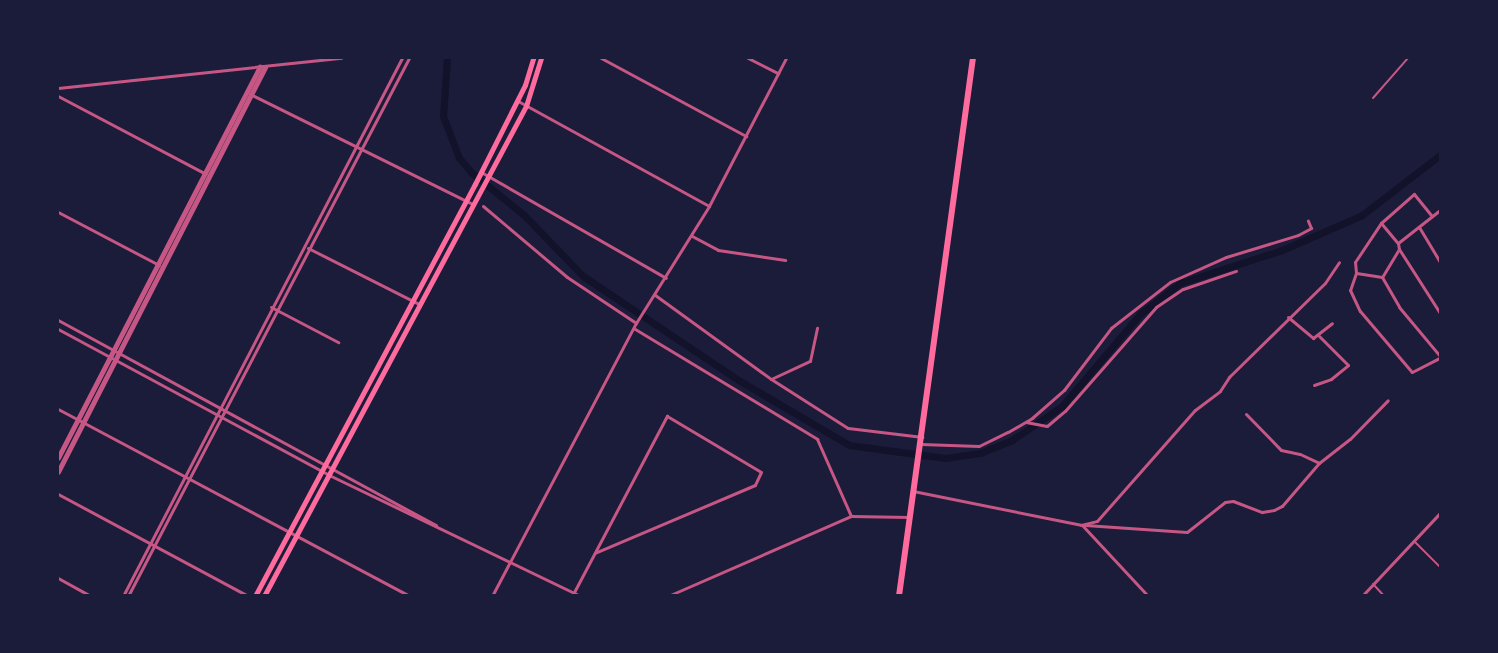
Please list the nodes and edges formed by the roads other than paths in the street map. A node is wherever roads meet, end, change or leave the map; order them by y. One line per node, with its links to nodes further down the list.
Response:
1 (341, 58): 11 (street)
2 (402, 58): 20 (street)
3 (409, 58): 21 (street)
4 (533, 58): 17 (main road)
5 (541, 58): 18 (main road)
6 (601, 58): 19 (street)
7 (748, 58): 12 (street)
8 (786, 58): 12 (street)
9 (973, 58): 79 (main road)
10 (1408, 58): 16 (lane)
11 (262, 68): 13 (street); 14 (street)
12 (778, 73): 19 (street)
13 (58, 88)
14 (251, 94): 20 (street); 23 (street)
15 (58, 96): 23 (street)
16 (1373, 98)
17 (518, 101): 18 (street); 22 (main road)
18 (526, 106): 24 (main road); 28 (street)
19 (746, 136): 28 (street)
20 (357, 145): 21 (street); 37 (street)
21 (362, 146): 25 (street); 38 (street)
22 (481, 172): 24 (street); 25 (main road)
23 (209, 176): 43 (street)
24 (488, 178): 26 (main road); 46 (street)
25 (466, 201): 26 (street); 49 (main road)
26 (474, 204): 50 (main road)
27 (483, 206): 56 (street)
28 (709, 206): 35 (street)
29 (1440, 210): 31 (street)
30 (58, 212): 43 (street)
31 (1432, 216): 33 (street); 34 (street)
32 (1308, 221): 77 (street)
33 (1380, 223): 36 (street); 45 (street)
34 (1419, 227): 36 (street); 42 (street)
35 (692, 236): 40 (street); 46 (street)
36 (1398, 243): 39 (street)
37 (303, 246): 38 (street); 51 (street)
38 (309, 248): 49 (street); 52 (street)
39 (1399, 249): 47 (street); 53 (street)
40 (785, 260)
41 (1339, 262): 54 (street)
42 (1440, 262)
43 (160, 265): 63 (street); 64 (street)
44 (1236, 271): 77 (street)
45 (1356, 273): 47 (street); 66 (street)
46 (666, 278): 48 (street)
47 (1382, 278): 66 (street)
48 (655, 295): 56 (street); 68 (street)
49 (411, 300): 50 (street); 83 (main road)
50 (419, 304): 83 (main road)
51 (271, 307): 52 (street); 72 (street)
52 (276, 309): 62 (street); 73 (street)
53 (1440, 313)
54 (1288, 318): 61 (street); 93 (street)
55 (58, 320): 63 (street)
56 (636, 323): 60 (street)
57 (1332, 323): 61 (street)
58 (817, 328): 68 (street)
59 (58, 329): 65 (street)
60 (635, 329): 91 (street); 99 (street)
61 (1319, 336): 69 (street)
62 (338, 342)
63 (113, 350): 64 (street); 65 (street)
64 (118, 353): 67 (street); 72 (street)
65 (109, 356): 67 (street); 76 (street)
66 (1440, 357)
67 (114, 359): 72 (street); 78 (street)
68 (771, 379): 79 (street)
69 (1314, 385)
70 (1388, 400): 82 (street)
71 (58, 409): 76 (street)
72 (218, 411): 73 (street); 75 (street); 86 (street)
73 (224, 411): 75 (street); 83 (street)
74 (1246, 414): 82 (street)
75 (222, 415): 83 (street); 87 (street)
76 (77, 420): 78 (street); 81 (street)
77 (1025, 422): 80 (street)
78 (82, 423): 84 (street); 86 (street)
79 (922, 437): 80 (main road)
80 (921, 444): 88 (main road)
81 (58, 458)
82 (1320, 463): 93 (street)
83 (326, 468): 85 (main road); 94 (main road); 99 (street)
84 (58, 472)
85 (328, 475): 95 (main road); 99 (street)
86 (185, 476): 87 (street); 97 (street)
87 (190, 478): 94 (street); 97 (street)
88 (914, 491): 92 (main road); 93 (street)
89 (58, 494): 97 (street)
90 (1440, 513): 96 (street)
91 (851, 516): 92 (street); 113 (street)
92 (909, 516): 114 (main road)
93 (1081, 524): 115 (street)
94 (290, 532): 95 (street); 108 (main road)
95 (296, 538): 109 (main road); 110 (street)
96 (1414, 541): 100 (lane); 102 (street)
97 (152, 544): 105 (street); 106 (street); 107 (street)
98 (595, 553): 98 (street); 103 (street)
99 (510, 562): 103 (street); 111 (street)
100 (1440, 567)
101 (58, 578): 104 (street)
102 (1373, 584): 116 (street); 117 (lane)
103 (573, 593): 112 (street)
104 (91, 596)
105 (123, 596)
106 (128, 596)
107 (248, 596)
108 (255, 596)
109 (264, 596)
110 (409, 596)
111 (492, 596)
112 (580, 596)
113 (668, 596)
114 (900, 596)
115 (1148, 596)
116 (1362, 596)
117 (1384, 596)

